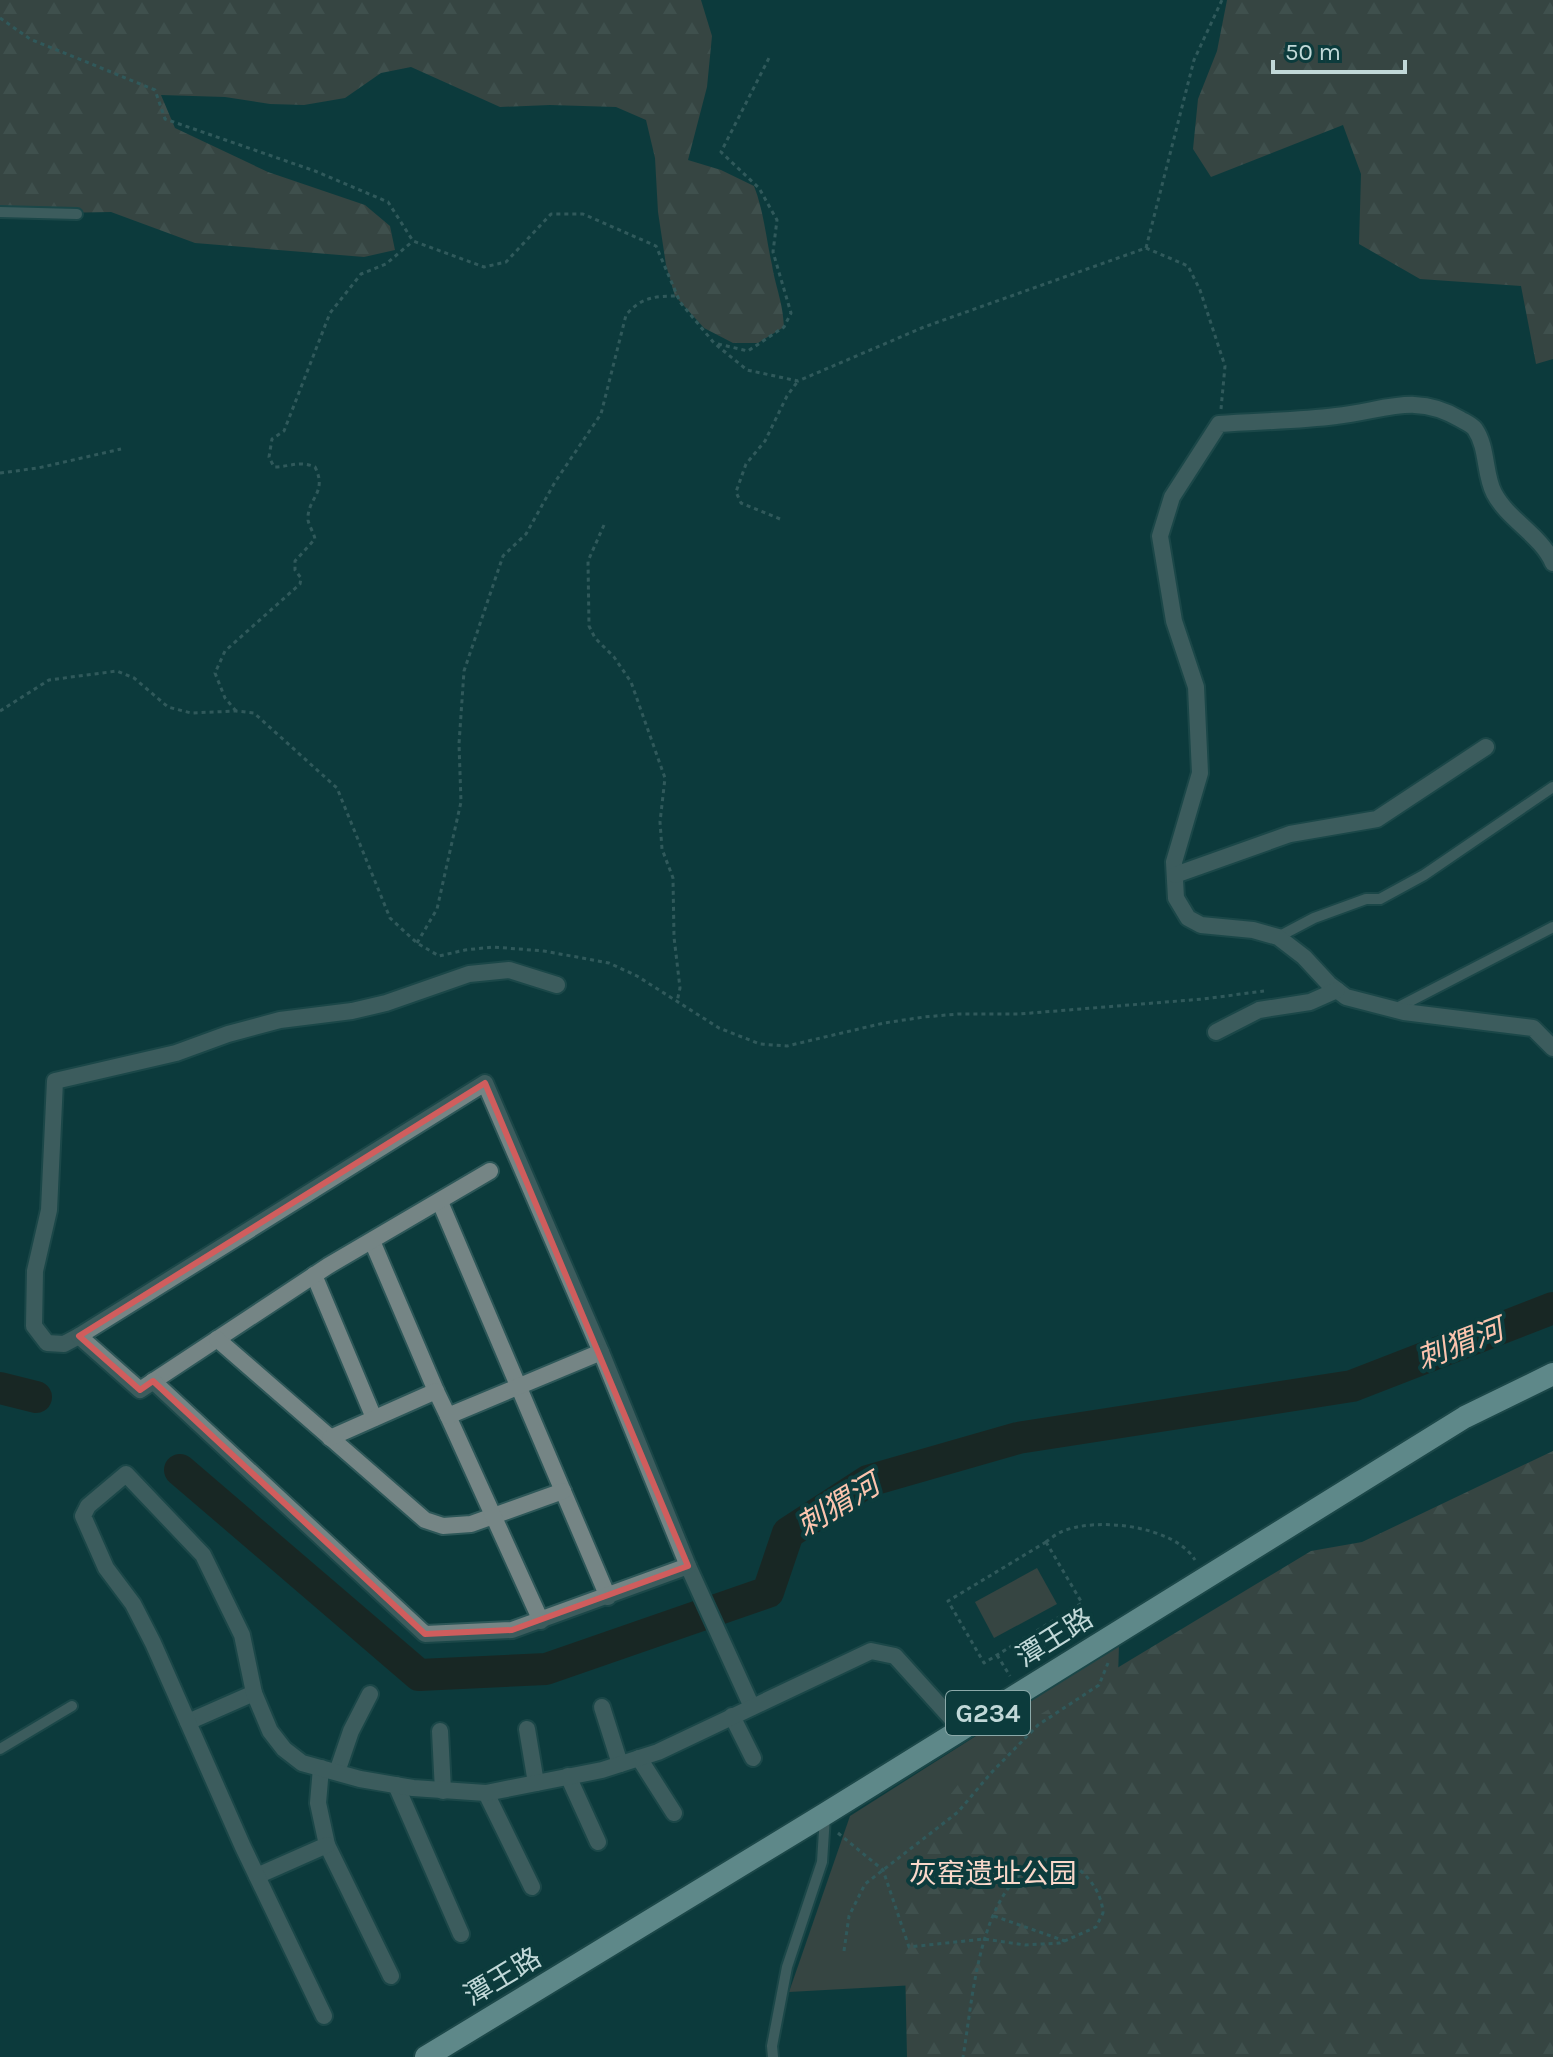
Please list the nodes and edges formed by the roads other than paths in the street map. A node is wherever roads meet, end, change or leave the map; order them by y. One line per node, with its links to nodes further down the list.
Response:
1 (0, 212): 2 (lane)
2 (77, 214)
3 (1553, 563): 6 (street)
4 (1486, 747): 6 (street)
5 (1553, 787): 8 (lane)
6 (1175, 875): 8 (street)
7 (1553, 927): 11 (lane)
8 (1278, 937): 10 (street)
9 (557, 985): 18 (street)
10 (1337, 990): 11 (street); 12 (street)
11 (1394, 1010): 13 (street)
12 (1216, 1032)
13 (1553, 1048)
14 (490, 1171): 15 (street)
15 (440, 1202): 16 (street); 23 (street)
16 (372, 1241): 17 (street); 24 (street)
17 (314, 1275): 19 (street); 26 (street)
18 (79, 1336): 20 (street); 22 (street)
19 (217, 1339): 22 (street); 27 (street)
20 (601, 1352): 23 (street); 30 (street)
21 (1553, 1374): 41 (highway, 潭王路 / G234)
22 (153, 1381): 32 (street)
23 (519, 1386): 25 (street); 28 (street)
24 (436, 1391): 25 (street); 26 (street)
25 (448, 1416): 29 (street)
26 (374, 1418): 27 (street)
27 (330, 1438): 29 (street)
28 (563, 1491): 29 (street); 31 (street)
29 (494, 1516): 32 (street)
30 (688, 1566): 31 (street); 37 (street)
31 (608, 1597): 32 (street)
32 (541, 1621)
33 (254, 1693): 39 (street); 39 (street); 47 (street)
34 (370, 1694): 47 (street)
35 (72, 1706): 43 (lane)
36 (602, 1707): 46 (street)
37 (752, 1707): 38 (street); 41 (street)
38 (732, 1716): 44 (street); 45 (street)
39 (188, 1722): 57 (street)
40 (527, 1729): 49 (street)
41 (961, 1729): 54 (highway, 潭王路 / G234)
42 (440, 1731): 51 (street)
43 (0, 1749)
44 (639, 1758): 46 (street); 53 (street)
45 (753, 1758)
46 (620, 1764): 48 (street)
47 (329, 1770): 50 (street); 56 (street)
48 (568, 1776): 49 (street); 55 (street)
49 (536, 1783): 52 (street)
50 (396, 1785): 51 (street); 59 (street)
51 (443, 1791): 52 (street)
52 (486, 1793): 58 (street)
53 (674, 1813)
54 (825, 1818): 62 (highway, 潭王路 / G234); 63 (lane)
55 (598, 1842)
56 (327, 1845): 57 (street); 60 (street)
57 (257, 1876): 61 (street)
58 (532, 1887)
59 (461, 1934)
60 (391, 1976)
61 (324, 2016)
62 (426, 2057)
63 (773, 2057)

